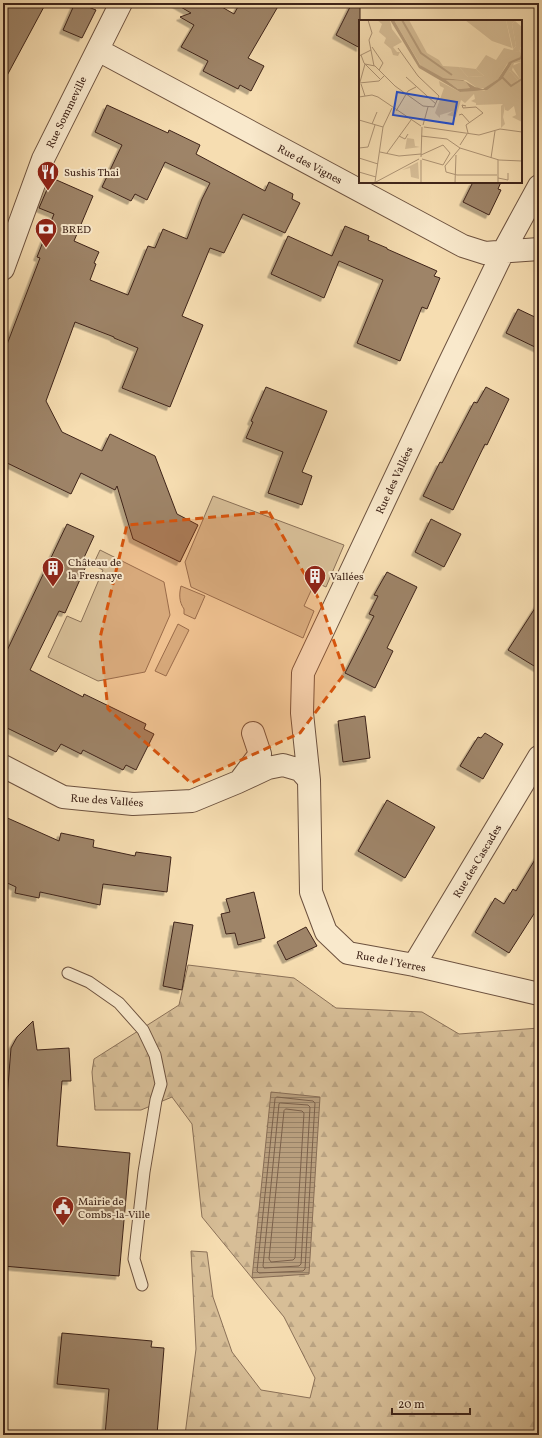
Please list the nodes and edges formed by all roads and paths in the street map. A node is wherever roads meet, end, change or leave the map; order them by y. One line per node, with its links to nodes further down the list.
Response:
1 (121, 3): 2 (street, Rue Sommeville)
2 (98, 50): 5 (street, Rue des Vignes); 6 (street, Rue Sommeville)
3 (539, 186): 5 (street)
4 (539, 250): 5 (street, Rue des Vignes)
5 (503, 252): 7 (street, Rue des Vallées)
6 (3, 269)
7 (302, 714): 11 (street, Rue de l'Yerres)
8 (253, 733): 12 (street, Rue des Vallées)
9 (539, 757): 13 (street, Rue des Cascades)
10 (3, 766): 12 (street, Rue des Vallées)
11 (309, 780): 12 (street, Rue des Vallées); 13 (street, Rue de l'Yerres)
12 (238, 782)
13 (414, 965): 15 (street, Rue de l'Yerres)
14 (68, 974): 16 (lane)
15 (539, 994)
16 (142, 1285)

